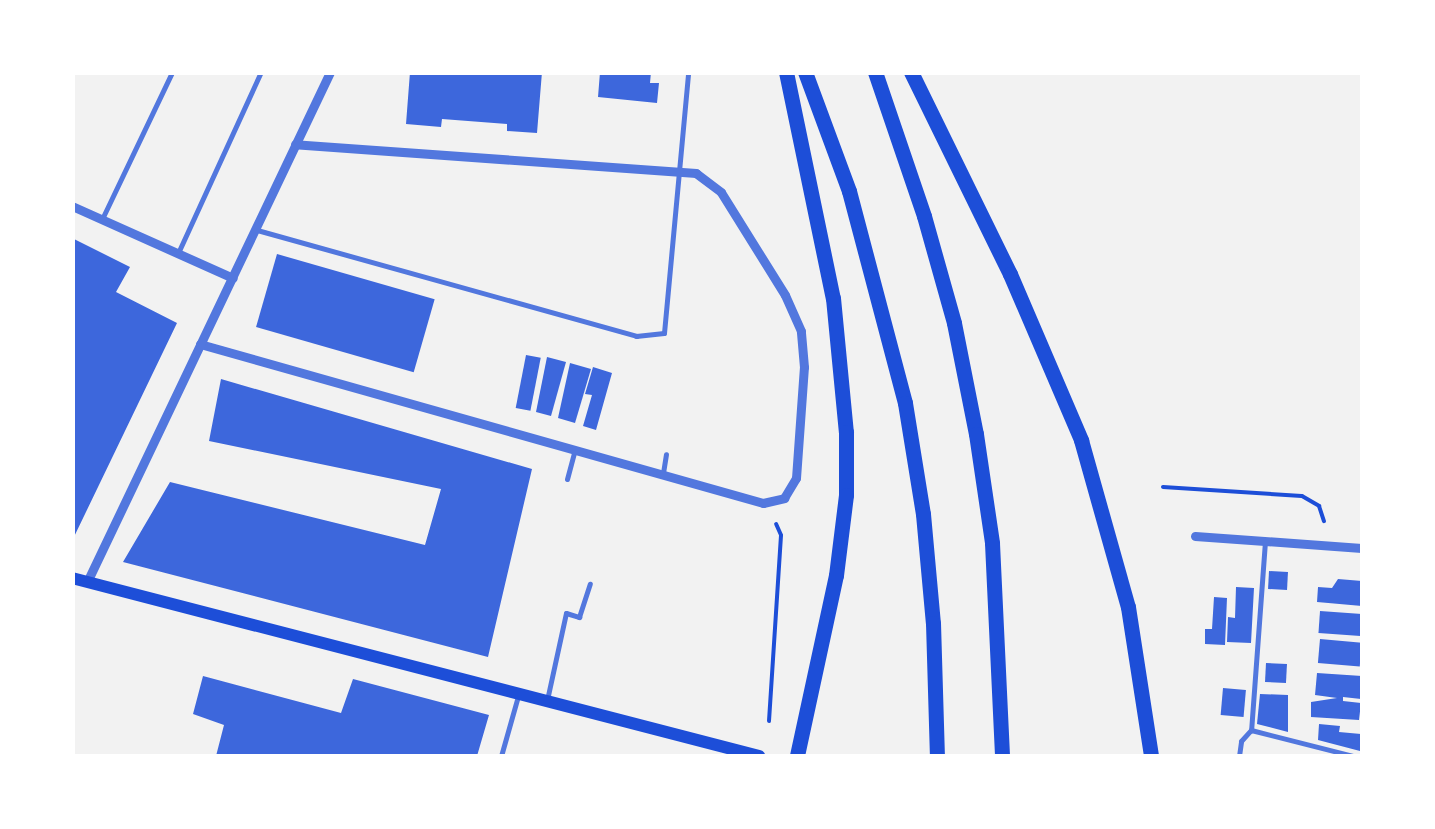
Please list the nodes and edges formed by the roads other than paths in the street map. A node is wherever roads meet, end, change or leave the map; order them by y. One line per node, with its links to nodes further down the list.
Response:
1 (172, 72): 12 (lane)
2 (261, 72): 14 (lane)
3 (330, 72): 9 (street)
4 (688, 72): 10 (lane)
5 (786, 72): 32 (highway)
6 (806, 72): 33 (highway)
7 (875, 72): 34 (highway)
8 (911, 72): 35 (highway)
9 (295, 144): 10 (street); 13 (street)
10 (681, 172): 13 (lane); 19 (street)
11 (72, 206): 12 (street)
12 (102, 219): 14 (street)
13 (257, 230): 15 (street)
14 (178, 253): 15 (street)
15 (233, 278): 16 (street)
16 (200, 344): 17 (street); 25 (street)
17 (574, 452): 19 (street); 20 (lane)
18 (666, 454): 19 (lane)
19 (663, 476)
20 (567, 479)
21 (1196, 536): 22 (street)
22 (1265, 541): 23 (street); 29 (lane)
23 (1362, 548)
24 (72, 578): 25 (main road)
25 (87, 582): 27 (main road)
26 (590, 584): 28 (lane)
27 (518, 696): 28 (main road); 30 (lane)
28 (546, 703): 31 (main road)
29 (1251, 730): 36 (lane); 37 (lane)
30 (501, 756)
31 (759, 756)
32 (797, 756)
33 (936, 756)
34 (1002, 756)
35 (1151, 756)
36 (1239, 756)
37 (1353, 756)

